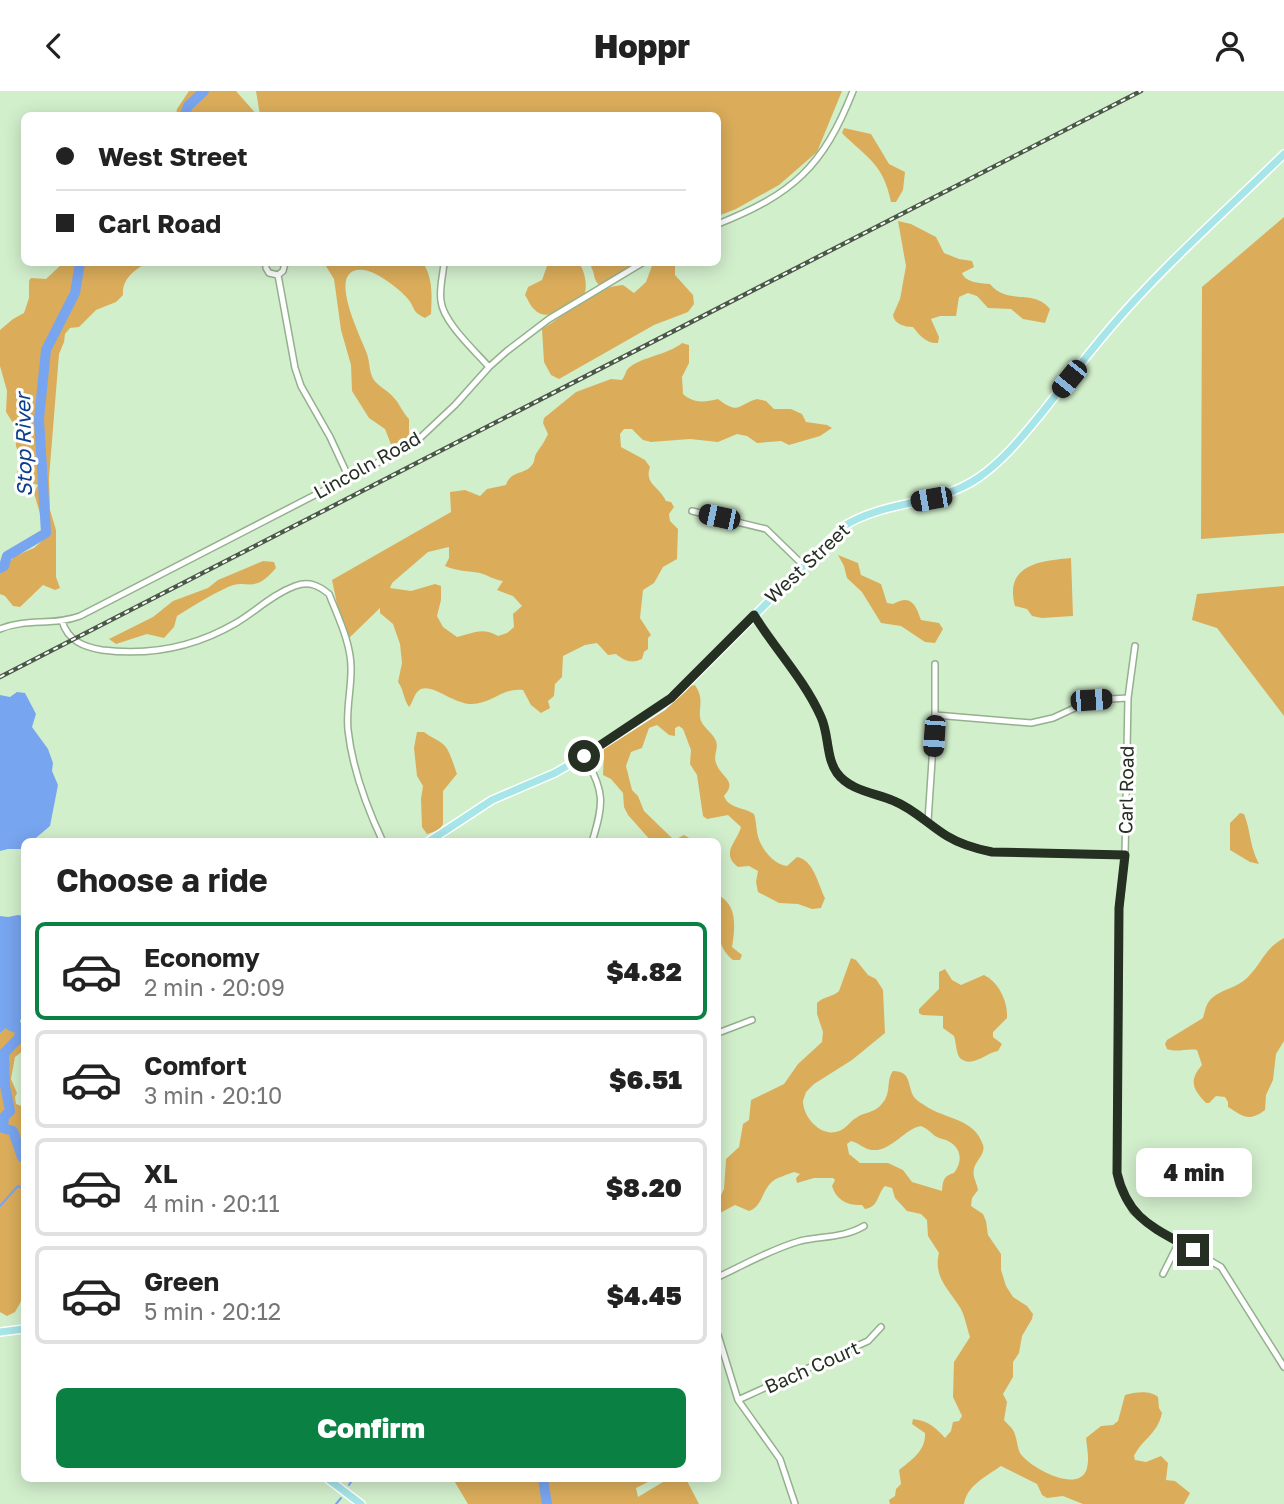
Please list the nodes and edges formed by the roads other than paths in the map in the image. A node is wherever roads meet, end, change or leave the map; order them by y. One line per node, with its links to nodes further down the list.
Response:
1 (853, 91): 3 (street)
2 (1284, 154): 12 (main road, West Street)
3 (721, 223)
4 (266, 266): 8 (street)
5 (284, 266): 8 (street)
6 (444, 266): 9 (street)
7 (637, 266): 9 (street, Lincoln Road)
8 (278, 275): 10 (street)
9 (489, 367): 10 (street, Lincoln Road)
10 (349, 478): 14 (street, Lincoln Road)
11 (692, 511): 12 (street)
12 (803, 565): 13 (main road, West Street)
13 (754, 615): 20 (main road, West Street); 21 (street)
14 (62, 621): 15 (street, Lincoln Road); 22 (street)
15 (0, 629)
16 (1135, 646): 18 (street, Carl Road)
17 (934, 664): 19 (street)
18 (1128, 698): 19 (street); 25 (street, Carl Road)
19 (935, 715): 21 (street)
20 (584, 756): 23 (main road, West Street); 24 (street)
21 (928, 821): 25 (street)
22 (382, 838)
23 (434, 838)
24 (593, 838)
25 (1125, 855): 29 (street, Carl Road)
26 (752, 1020): 27 (street)
27 (721, 1032)
28 (864, 1226): 31 (street)
29 (1179, 1242): 30 (street); 36 (street, Carl Road)
30 (1163, 1274)
31 (721, 1276)
32 (881, 1327): 37 (street, Bach Court)
33 (21, 1329): 34 (main road)
34 (0, 1332)
35 (721, 1345): 37 (street)
36 (1284, 1367)
37 (738, 1400): 40 (street)
38 (332, 1482): 39 (main road)
39 (361, 1504)
40 (795, 1504)

